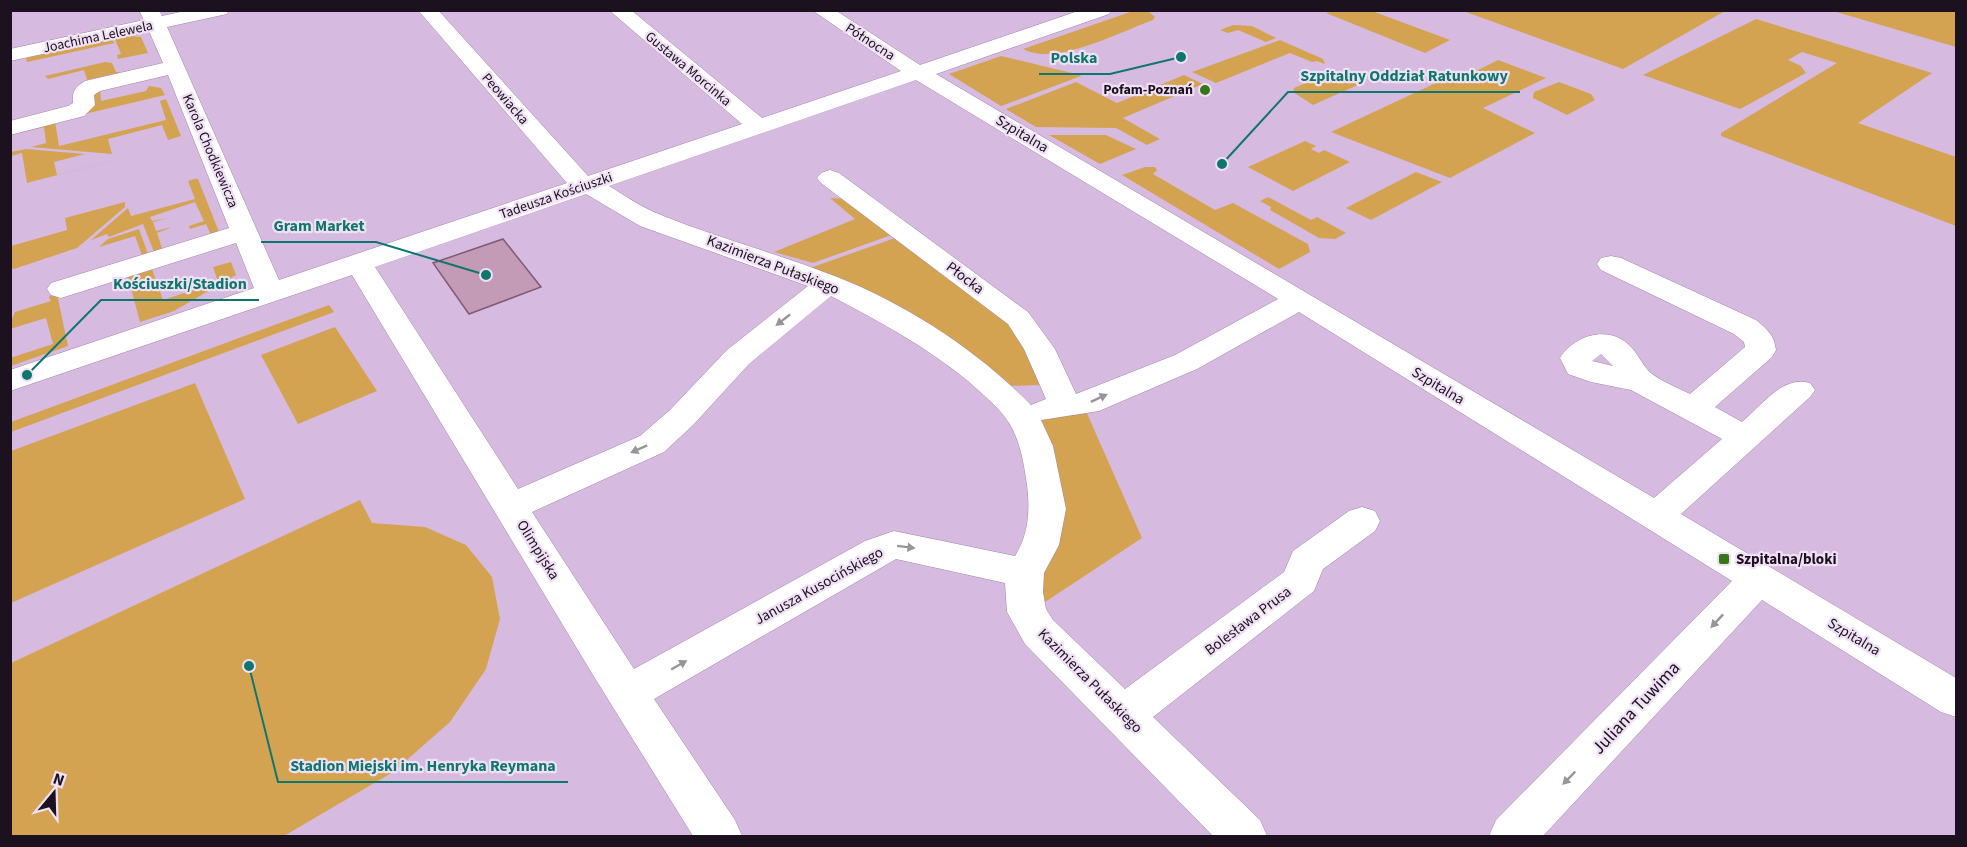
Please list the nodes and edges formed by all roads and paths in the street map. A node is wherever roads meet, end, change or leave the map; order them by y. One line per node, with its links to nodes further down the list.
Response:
1 (220, 10): 6 (street, Joachima Lelewela)
2 (427, 10): 13 (street, Peowiacka)
3 (618, 10): 10 (street, Gustawa Morcinka)
4 (821, 10): 9 (street, Północna)
5 (1102, 10): 9 (street, Tadeusza Kościuszki)
6 (152, 18): 7 (street, Joachima Lelewela); 8 (street, Karola Chodkiewicza)
7 (10, 55)
8 (175, 67): 11 (street); 14 (street, Karola Chodkiewicza)
9 (920, 72): 10 (street, Tadeusza Kościuszki); 20 (street, Szpitalna)
10 (759, 127): 13 (street, Tadeusza Kościuszki)
11 (10, 128)
12 (830, 178): 24 (street, Płocka)
13 (586, 186): 15 (street, Tadeusza Kościuszki); 17 (street, Kazimierza Pułaskiego)
14 (244, 232): 18 (street); 19 (street, Karola Chodkiewicza)
15 (358, 262): 19 (street, Tadeusza Kościuszki); 28 (street, Olimpijska)
16 (1611, 264): 25 (street)
17 (829, 284): 26 (street, Kazimierza Pułaskiego); 28 (street, one-way to 28)
18 (61, 289)
19 (270, 292): 21 (street, Tadeusza Kościuszki)
20 (1297, 301): 24 (street, one-way to 20); 29 (street, Szpitalna)
21 (10, 381)
22 (1640, 381): 25 (street)
23 (1799, 390): 27 (street)
24 (1065, 406): 26 (street)
25 (1693, 409): 27 (street)
26 (1022, 415): 31 (street, Kazimierza Pułaskiego)
27 (1746, 438): 29 (street)
28 (512, 507): 33 (street, Olimpijska)
29 (1655, 518): 32 (street, Szpitalna)
30 (1362, 521): 35 (street, Bolesława Prusa)
31 (1025, 573): 33 (street, Janusza Kusocińskiego, one-way to 31); 35 (street, Kazimierza Pułaskiego)
32 (1758, 579): 34 (street, Szpitalna); 38 (street, Juliana Tuwima, one-way to 38)
33 (628, 693): 36 (street, Olimpijska)
34 (1956, 699)
35 (1123, 715): 37 (street, Kazimierza Pułaskiego)
36 (718, 837)
37 (1244, 837)
38 (1512, 837)

